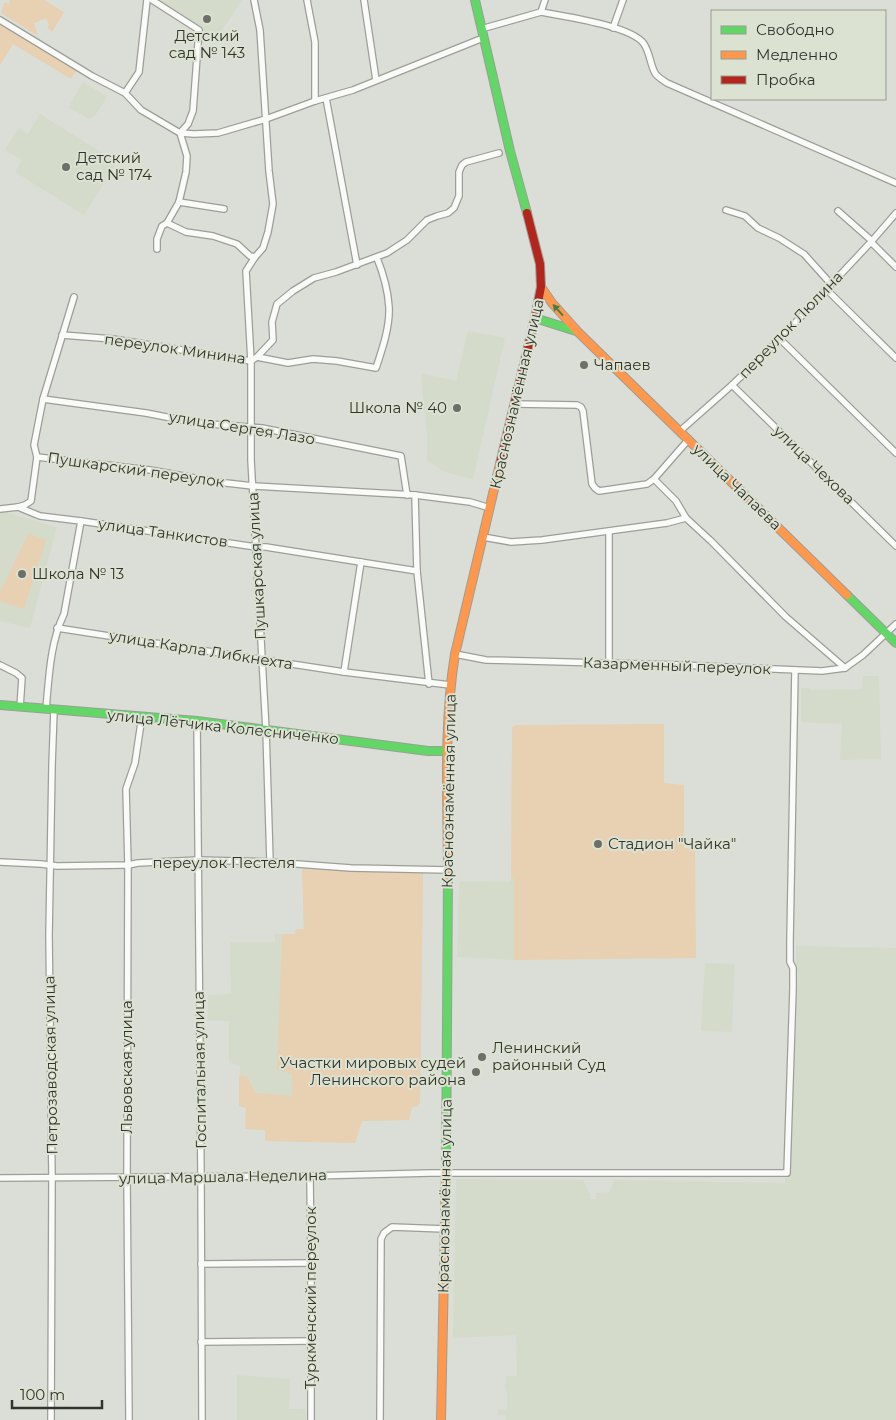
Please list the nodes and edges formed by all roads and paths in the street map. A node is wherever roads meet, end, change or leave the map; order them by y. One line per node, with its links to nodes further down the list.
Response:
1 (147, 0): 15 (street)
2 (152, 0): 19 (street)
3 (254, 0): 18 (street)
4 (307, 0): 17 (street)
5 (364, 0): 14 (street)
6 (475, 0): 12 (street, Краснознамённая улица)
7 (545, 0): 9 (street)
8 (623, 0): 11 (street)
9 (541, 12): 11 (street); 12 (street)
10 (0, 20): 15 (street)
11 (613, 28): 21 (street)
12 (481, 29): 13 (street, Краснознамённая улица)
13 (483, 38): 14 (street); 35 (street, Краснознамённая улица)
14 (376, 80): 16 (street)
15 (126, 94): 19 (street)
16 (326, 98): 17 (street); 32 (street)
17 (315, 101): 18 (street)
18 (266, 119): 19 (street); 30 (street)
19 (180, 133): 22 (street)
20 (499, 153): 31 (street)
21 (896, 184)
22 (179, 202): 23 (street); 27 (street)
23 (224, 209)
24 (726, 210): 34 (street)
25 (838, 211): 28 (street)
26 (896, 213): 28 (street, переулок Люлина)
27 (167, 223): 29 (street); 30 (street)
28 (871, 241): 33 (street); 34 (street, переулок Люлина)
29 (157, 249)
30 (255, 257): 44 (street, Пушкарская улица)
31 (376, 258): 32 (street); 42 (street, переулок Минина)
32 (358, 265): 42 (street)
33 (896, 267)
34 (831, 284): 36 (street, переулок Люлина)
35 (541, 287): 38 (street, Краснознамённая улица); 39 (street, улица Чапаева, one-way to 35)
36 (826, 290): 41 (street, переулок Люлина); 43 (street)
37 (74, 297): 40 (street)
38 (535, 318): 39 (street, улица Чапаева); 47 (street, Краснознамённая улица)
39 (578, 332): 49 (street, улица Чапаева)
40 (62, 335): 44 (street, переулок Минина); 46 (street)
41 (780, 339): 45 (street, переулок Люлина); 51 (street)
42 (258, 357): 44 (street, переулок Минина)
43 (896, 358)
44 (251, 361): 48 (street, Пушкарская улица)
45 (732, 385): 49 (street, переулок Люлина); 64 (street, улица Чехова)
46 (43, 399): 48 (street, улица Сергея Лазо); 52 (street)
47 (515, 404): 53 (street); 58 (street, Краснознамённая улица)
48 (251, 428): 54 (street, Пушкарская улица); 55 (street, улица Сергея Лазо)
49 (680, 430): 50 (street, улица Чапаева)
50 (689, 439): 53 (street); 70 (street, улица Чапаева)
51 (896, 453)
52 (37, 457): 54 (street, Пушкарский переулок); 57 (street)
53 (654, 479): 60 (street)
54 (253, 486): 55 (street, Пушкарский переулок); 65 (street, Пушкарская улица)
55 (407, 495): 56 (street, Пушкарский переулок)
56 (414, 495): 58 (street, Пушкарский переулок); 67 (street)
57 (18, 507): 59 (street, улица Танкистов); 61 (street, улица Танкистов)
58 (490, 508): 63 (street, Краснознамённая улица)
59 (0, 509)
60 (686, 518): 62 (street); 76 (street)
61 (81, 521): 65 (street, улица Танкистов); 69 (street, Петрозаводская улица)
62 (609, 532): 63 (street); 74 (street)
63 (483, 538): 72 (street, Краснознамённая улица)
64 (896, 546)
65 (256, 547): 66 (street, улица Танкистов); 73 (street, Пушкарская улица)
66 (361, 562): 67 (street, улица Танкистов); 78 (street)
67 (417, 571): 79 (street)
68 (896, 624): 70 (street, Казарменный переулок)
69 (58, 628): 73 (street, улица Карла Либкнехта); 83 (street, Петрозаводская улица)
70 (887, 633): 71 (street, улица Чапаева); 76 (street, Казарменный переулок)
71 (896, 642)
72 (454, 654): 74 (street, Казарменный переулок); 80 (street, Краснознамённая улица)
73 (262, 659): 78 (street, улица Карла Либкнехта); 86 (street, Пушкарская улица)
74 (608, 663): 77 (street, Казарменный переулок)
75 (0, 665): 82 (street)
76 (845, 668): 77 (street, Казарменный переулок)
77 (795, 670): 94 (street, улица Маршала Неделина)
78 (344, 672): 79 (street, улица Карла Либкнехта)
79 (429, 684): 80 (street, улица Карла Либкнехта)
80 (450, 685): 87 (street, Краснознамённая улица)
81 (0, 705): 82 (street, улица Лётчика Колесниченко)
82 (20, 707): 83 (street, улица Лётчика Колесниченко)
83 (50, 709): 84 (street, улица Лётчика Колесниченко); 91 (street, Петрозаводская улица)
84 (142, 716): 85 (street, улица Лётчика Колесниченко); 92 (street, Львовская улица)
85 (197, 721): 86 (street, улица Лётчика Колесниченко); 88 (street, Госпитальная улица)
86 (266, 730): 87 (street, улица Лётчика Колесниченко); 90 (street, Пушкарская улица)
87 (447, 751): 93 (street, Краснознамённая улица)
88 (198, 860): 90 (street, переулок Пестеля); 92 (street, переулок Пестеля); 99 (street, Госпитальная улица)
89 (0, 862): 91 (street, переулок Пестеля)
90 (270, 862): 93 (street, переулок Пестеля)
91 (50, 865): 92 (street, переулок Пестеля); 97 (street, Петрозаводская улица)
92 (128, 865): 98 (street, Львовская улица)
93 (448, 870): 94 (street, Краснознамённая улица)
94 (446, 1173): 95 (street, улица Маршала Неделина); 100 (street, Краснознамённая улица)
95 (310, 1176): 99 (street, улица Маршала Неделина); 101 (street, Туркменский переулок)
96 (0, 1178): 97 (street, улица Маршала Неделина)
97 (52, 1178): 98 (street, улица Маршала Неделина); 105 (street, Петрозаводская улица)
98 (127, 1178): 99 (street, улица Маршала Неделина); 106 (street, Львовская улица)
99 (201, 1178): 102 (street, Госпитальная улица)
100 (445, 1229): 109 (street); 110 (street, Краснознамённая улица)
101 (311, 1263): 102 (street); 103 (street, Туркменский переулок)
102 (201, 1264): 104 (street, Госпитальная улица)
103 (311, 1341): 104 (street); 108 (street, Туркменский переулок)
104 (201, 1342): 107 (street, Госпитальная улица)
105 (51, 1420)
106 (129, 1420)
107 (202, 1420)
108 (311, 1420)
109 (380, 1420)
110 (441, 1420)

